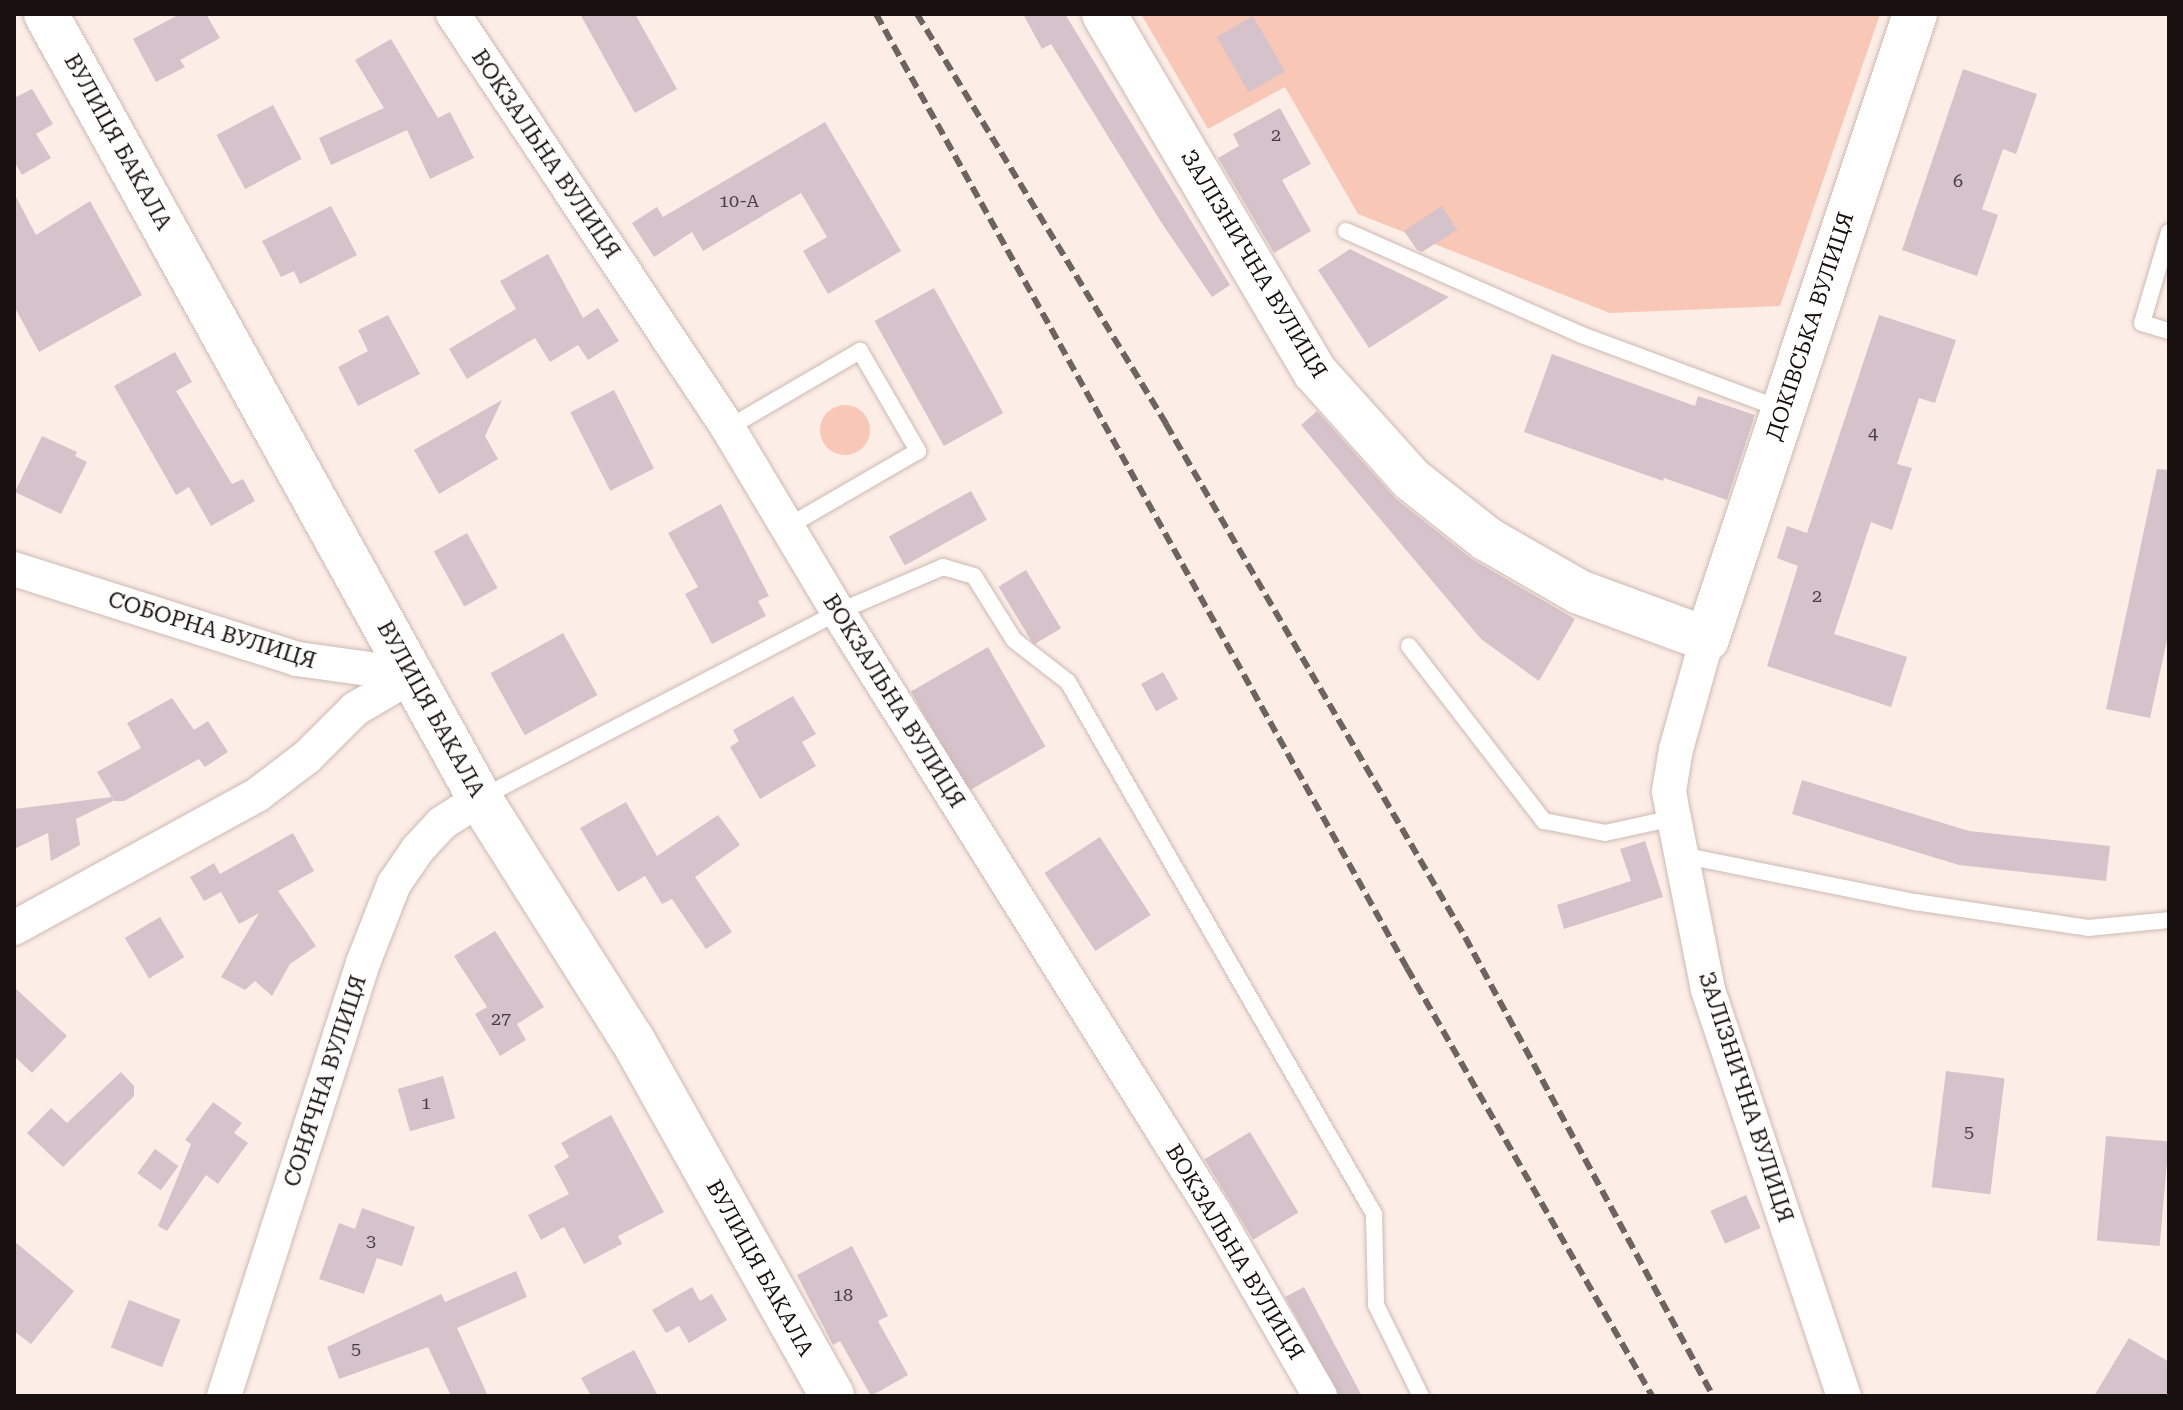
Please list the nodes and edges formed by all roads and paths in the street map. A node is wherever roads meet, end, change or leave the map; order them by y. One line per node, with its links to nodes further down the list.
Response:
1 (46, 14): 15 (street, ВУЛИЦЯ БАКАЛА)
2 (453, 14): 9 (street, ВОКЗАЛЬНА ВУЛИЦЯ)
3 (1104, 14): 13 (street, ЗАЛІЗНИЧНА ВУЛИЦЯ)
4 (1915, 14): 8 (street, ДОКІВСЬКА ВУЛИЦЯ)
5 (1346, 231): 8 (lane)
6 (2169, 232): 7 (lane)
7 (2169, 331)
8 (1782, 410): 13 (street, ДОКІВСЬКА ВУЛИЦЯ)
9 (728, 428): 10 (street, ВОКЗАЛЬНА ВУЛИЦЯ); 10 (lane)
10 (787, 527): 12 (street, ВОКЗАЛЬНА ВУЛИЦЯ)
11 (14, 569): 15 (street, СОБОРНА ВУЛИЦЯ)
12 (838, 612): 16 (lane); 23 (street, ВОКЗАЛЬНА ВУЛИЦЯ); 24 (lane)
13 (1707, 639): 17 (street, ЗАЛІЗНИЧНА ВУЛИЦЯ)
14 (1409, 646): 17 (lane)
15 (413, 675): 16 (street, ВУЛИЦЯ БАКАЛА); 20 (street)
16 (480, 799): 21 (street, СОНЯЧНА ВУЛИЦЯ); 22 (street, ВУЛИЦЯ БАКАЛА)
17 (1674, 818): 18 (street, ЗАЛІЗНИЧНА ВУЛИЦЯ)
18 (1681, 855): 19 (lane); 25 (street, ЗАЛІЗНИЧНА ВУЛИЦЯ)
19 (2169, 920)
20 (14, 928)
21 (224, 1396)
22 (832, 1396)
23 (1320, 1396)
24 (1421, 1396)
25 (1844, 1396)

